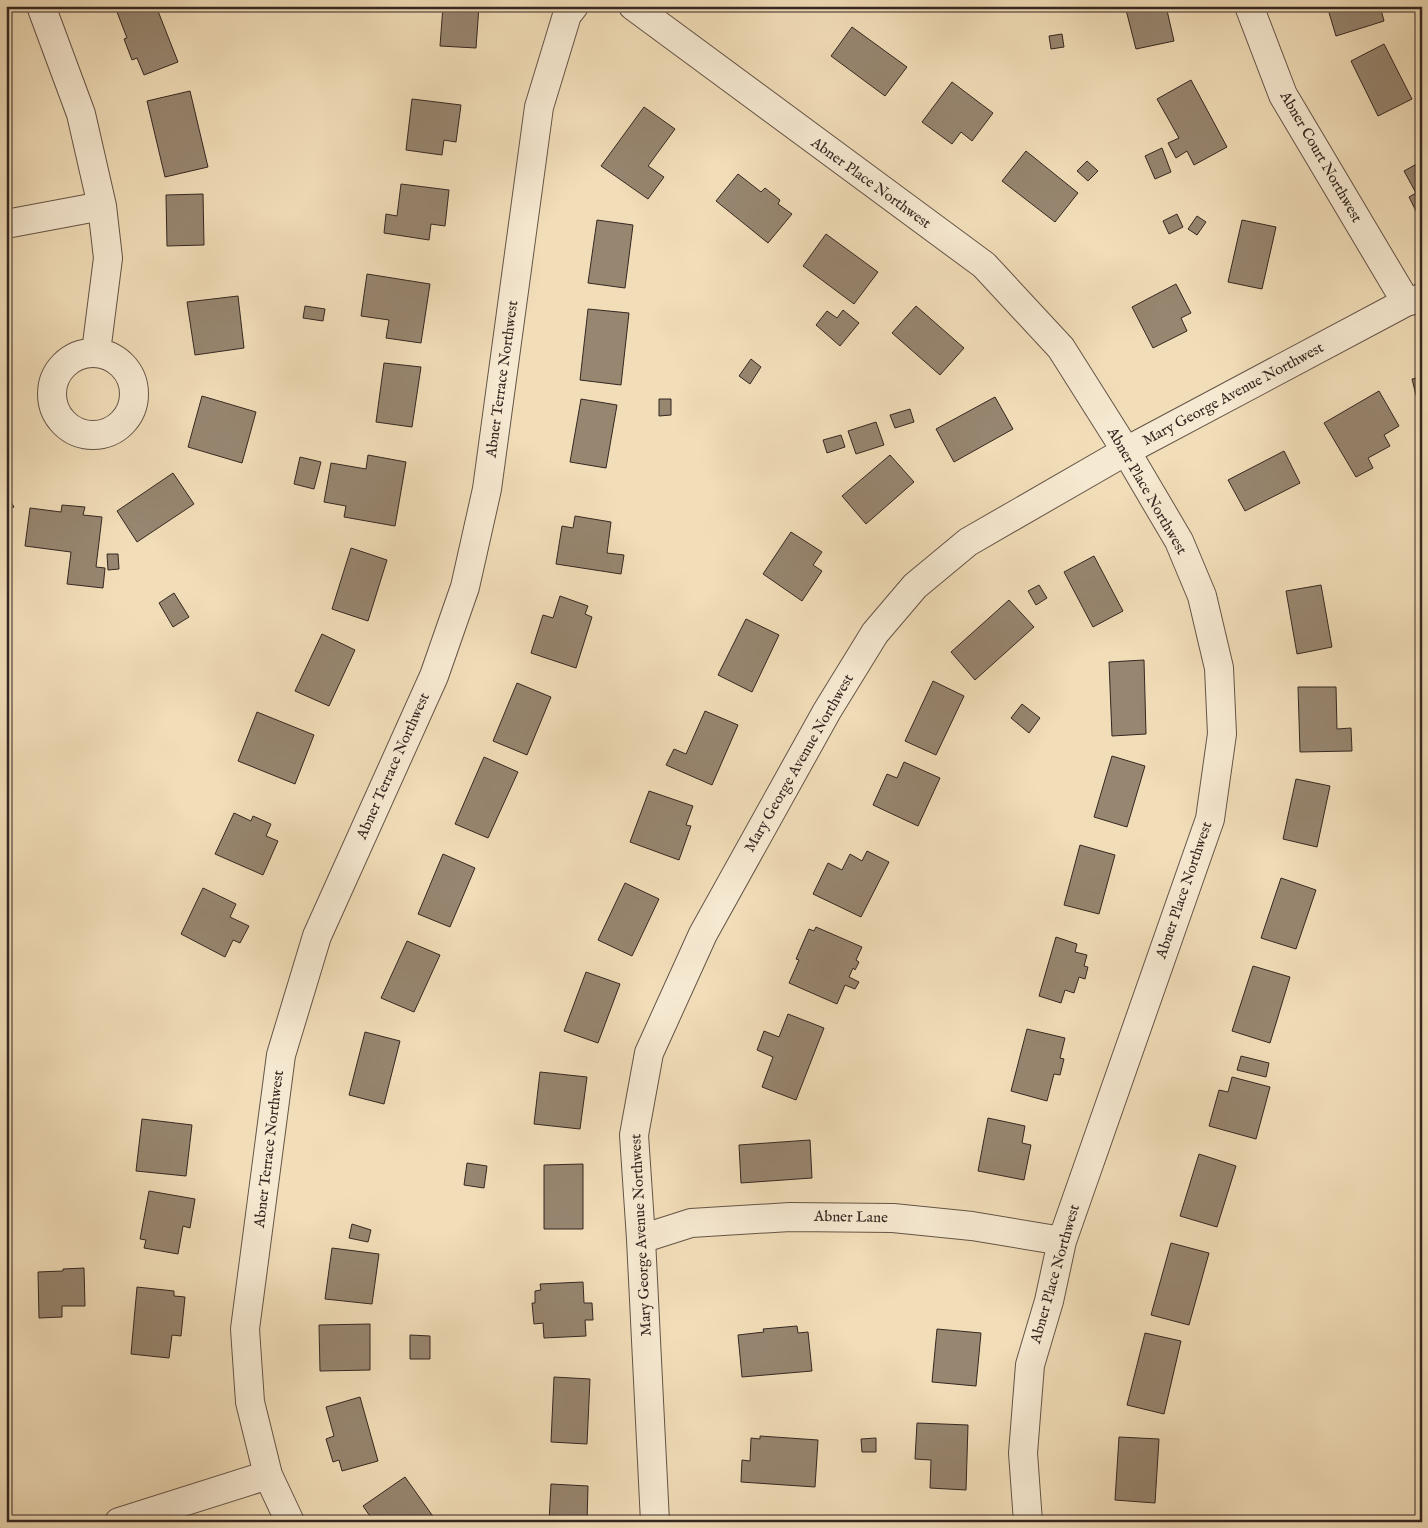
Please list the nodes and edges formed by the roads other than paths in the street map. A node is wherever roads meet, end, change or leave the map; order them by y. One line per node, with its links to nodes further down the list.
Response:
1 (40, 6): 5 (street)
2 (574, 6): 12 (street, Abner Terrace Northwest)
3 (633, 6): 9 (street, Abner Place Northwest)
4 (1249, 6): 7 (street, Abner Court Northwest)
5 (102, 206): 6 (street); 8 (street)
6 (6, 224)
7 (1414, 300): 9 (street, Mary George Avenue Northwest)
8 (96, 352)
9 (1126, 451): 10 (street, Mary George Avenue Northwest); 11 (street, Abner Place Northwest)
10 (641, 1238): 11 (street, Abner Lane); 15 (street, Mary George Avenue Northwest)
11 (1062, 1241): 16 (street, Abner Place Northwest)
12 (268, 1475): 13 (street); 14 (street, Abner Terrace Northwest)
13 (119, 1522)
14 (290, 1522)
15 (655, 1522)
16 (1028, 1522)

